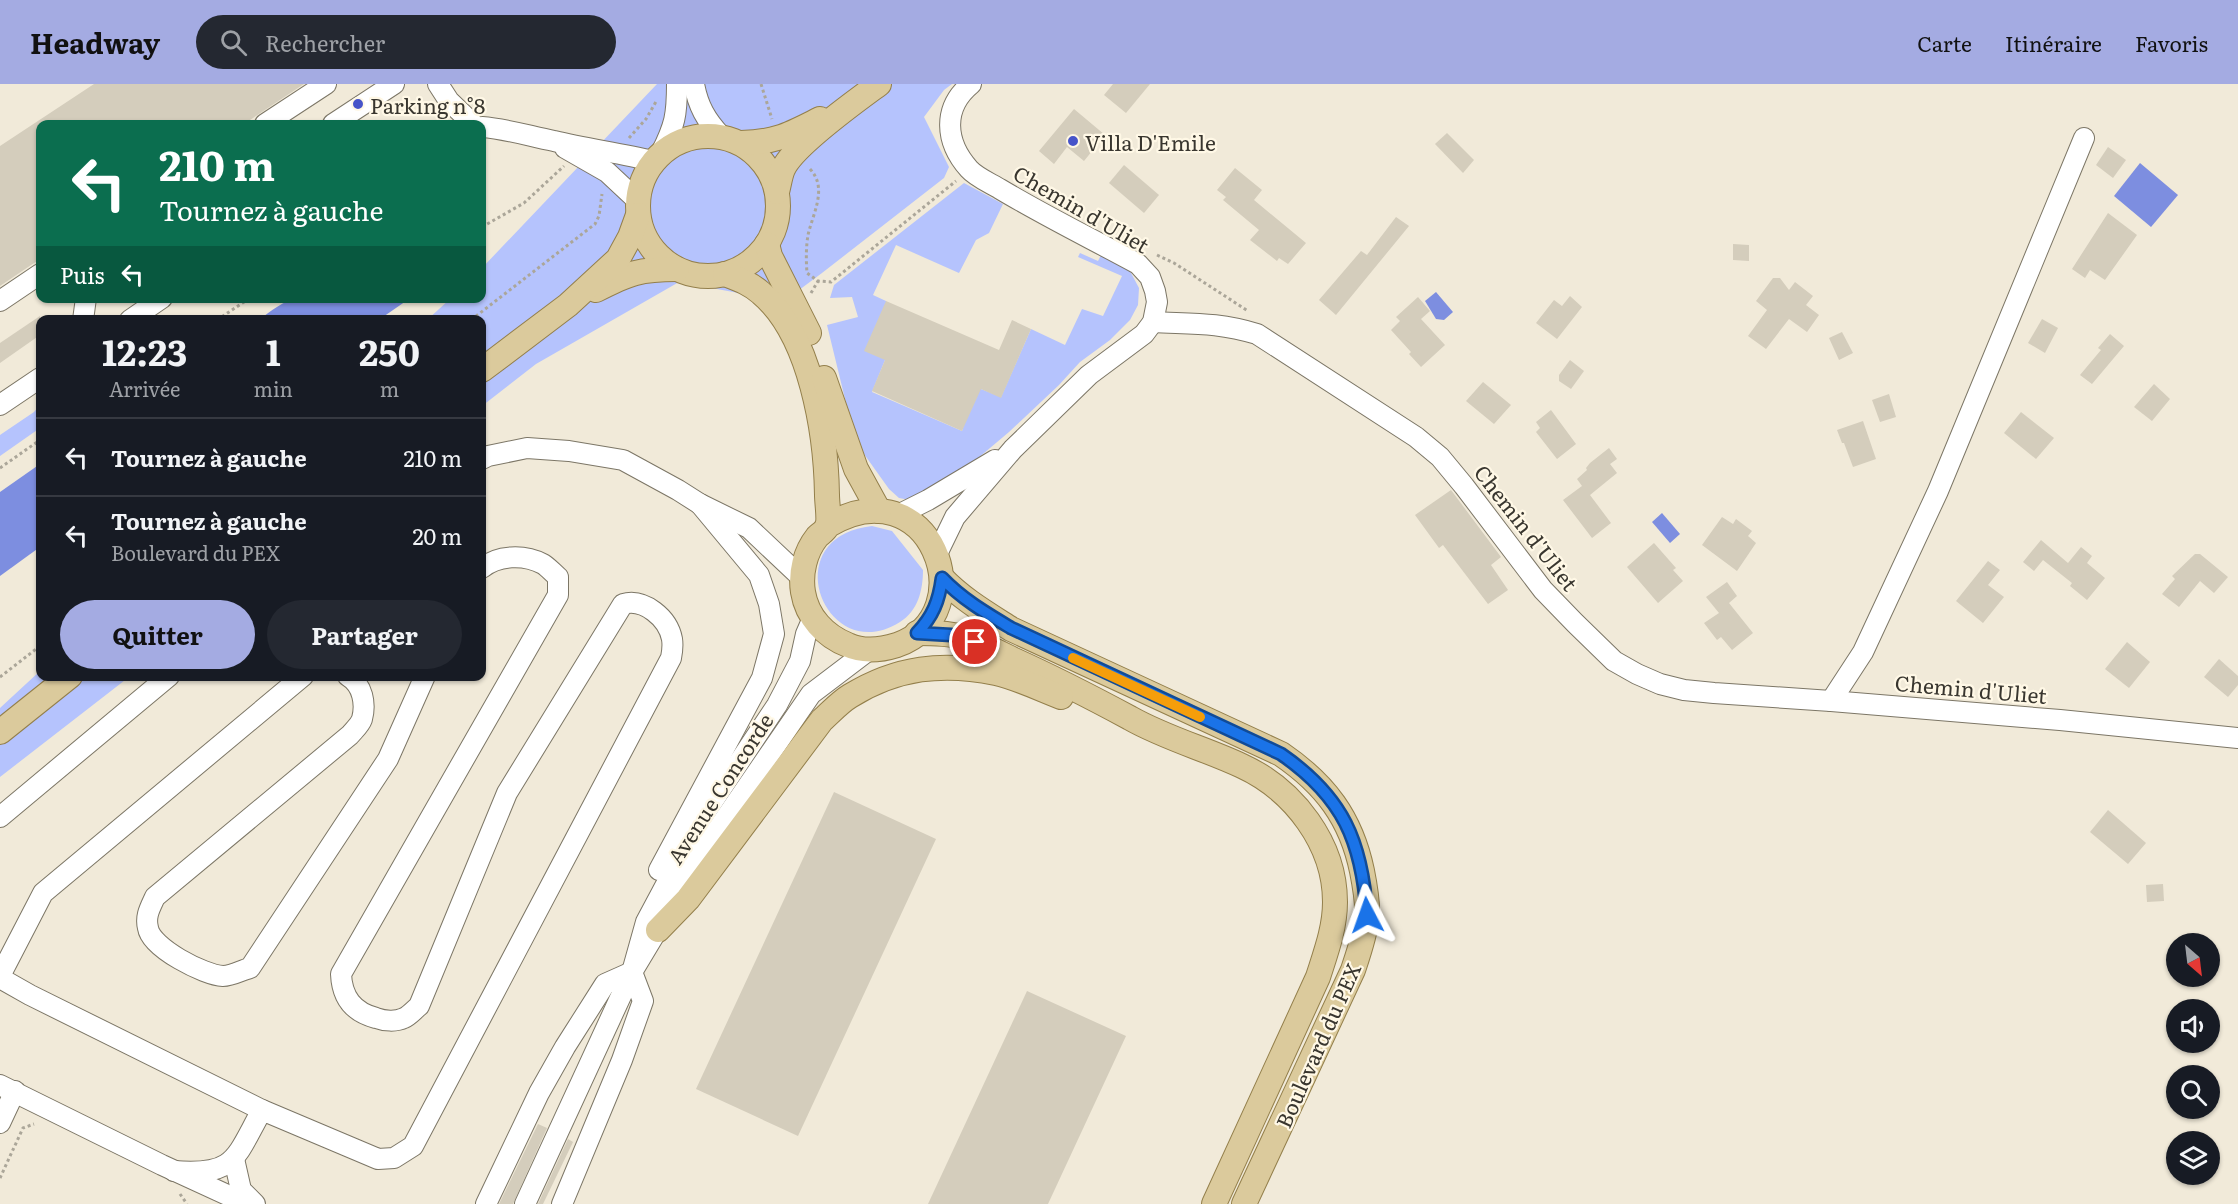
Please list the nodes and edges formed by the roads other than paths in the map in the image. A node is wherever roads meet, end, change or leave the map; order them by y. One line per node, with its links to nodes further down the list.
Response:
1 (326, 84): 9 (street)
2 (393, 84): 10 (street)
3 (438, 84): 11 (street)
4 (677, 84): 16 (street)
5 (694, 84): 14 (street)
6 (879, 84): 8 (main road)
7 (970, 84): 27 (street, Chemin d'Uliet)
8 (852, 104): 14 (main road); 17 (main road)
9 (271, 120)
10 (339, 120)
11 (469, 120)
12 (486, 127): 15 (street)
13 (2084, 138): 48 (street)
14 (731, 140): 16 (main road); 17 (main road)
15 (555, 142): 16 (street); 18 (street)
16 (657, 157): 18 (main road)
17 (777, 192): 19 (main road)
18 (638, 208): 20 (main road); 25 (main road)
19 (767, 244): 21 (main road); 34 (main road)
20 (676, 269): 21 (main road); 25 (main road)
21 (725, 274): 35 (main road)
22 (36, 277): 23 (street)
23 (0, 301)
24 (155, 303): 26 (street)
25 (568, 305): 28 (main road)
26 (137, 315)
27 (1153, 322): 31 (street); 48 (street, Chemin d'Uliet)
28 (486, 367)
29 (36, 381): 30 (street)
30 (0, 405)
31 (1013, 449): 34 (street); 36 (street)
32 (486, 457): 33 (street)
33 (700, 504): 38 (street); 53 (street)
34 (888, 513): 35 (main road); 36 (main road)
35 (827, 526): 38 (main road)
36 (937, 554): 39 (main road)
37 (486, 566): 57 (street)
38 (802, 578): 40 (main road)
39 (942, 578): 41 (main road); 67 (main road, Boulevard du PEX)
40 (813, 618): 42 (main road); 53 (street, Avenue Concorde)
41 (917, 633): 42 (main road); 49 (main road, Boulevard du PEX)
42 (869, 650): 53 (street, Avenue Concorde)
43 (64, 681): 50 (main road)
44 (163, 681): 52 (street)
45 (297, 681): 55 (street)
46 (356, 681): 47 (street)
47 (423, 681)
48 (1831, 701): 51 (street, Chemin d'Uliet)
49 (1133, 720): 53 (main road); 66 (main road, Boulevard du PEX)
50 (0, 732)
51 (2238, 738)
52 (0, 817)
53 (652, 926): 54 (street, Avenue Concorde)
54 (632, 972): 63 (street); 64 (street, Avenue Concorde); 65 (street)
55 (0, 977): 57 (street)
56 (7, 1088): 58 (street); 60 (street)
57 (262, 1110): 59 (street)
58 (0, 1123)
59 (234, 1158): 60 (street); 62 (street)
60 (173, 1180): 61 (street)
61 (247, 1204)
62 (255, 1204)
63 (486, 1204)
64 (525, 1204)
65 (562, 1204)
66 (1214, 1204)
67 (1244, 1204)

